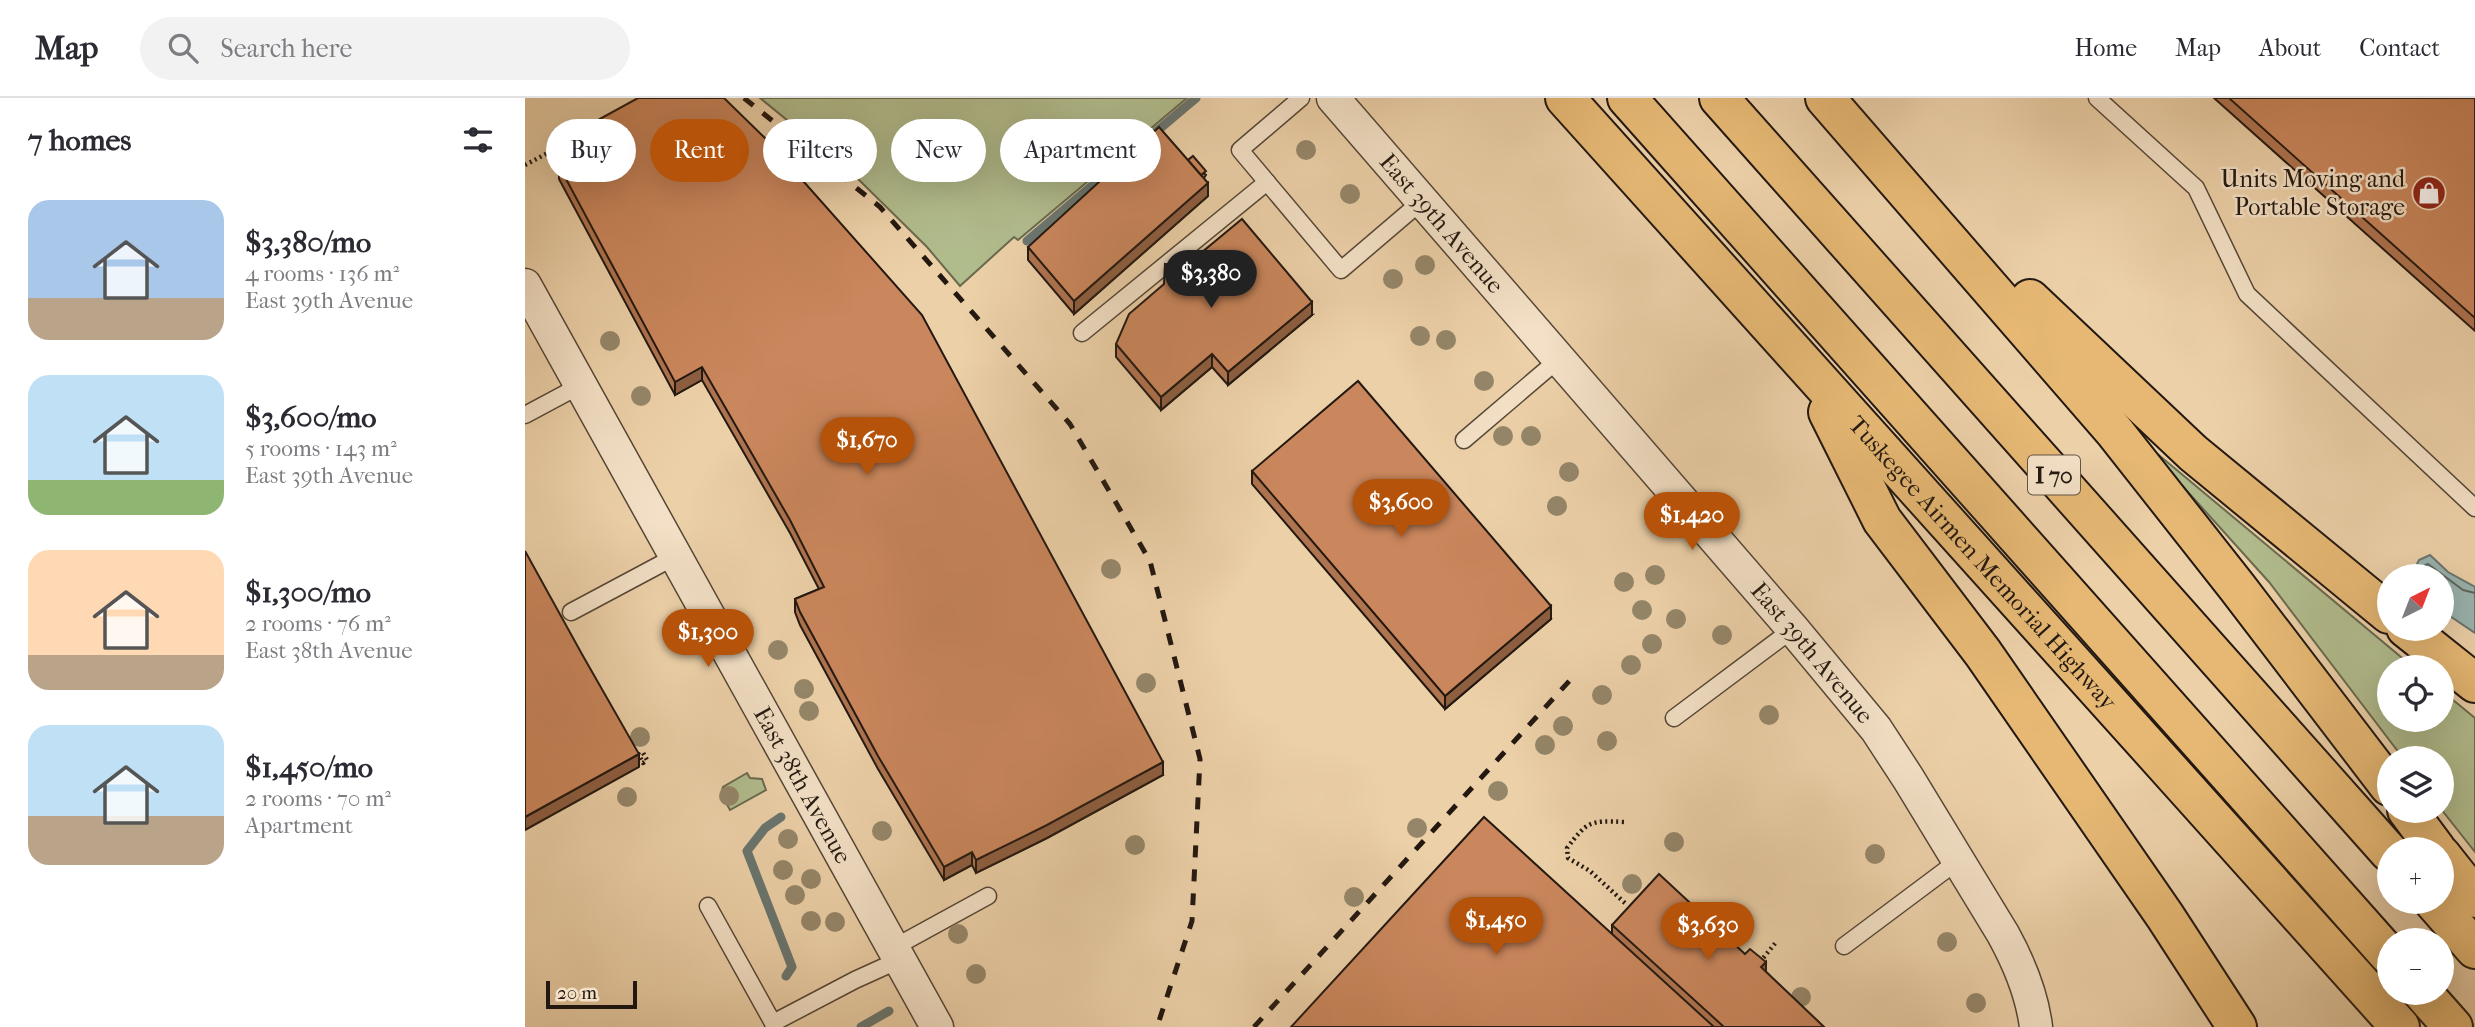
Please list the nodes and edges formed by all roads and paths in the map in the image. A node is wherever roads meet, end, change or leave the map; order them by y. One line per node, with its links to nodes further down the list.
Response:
1 (1301, 98): 10 (lane)
2 (1333, 98): 11 (street, East 39th Avenue)
3 (1565, 98): 15 (highway, Tuskegee Airmen Memorial Highway)
4 (1627, 98): 40 (highway)
5 (1719, 98): 31 (highway, I 70)
6 (1827, 98): 21 (highway); 29 (highway)
7 (2097, 98): 19 (lane)
8 (546, 154): 9 (path)
9 (525, 165)
10 (1267, 182): 11 (lane); 13 (lane)
11 (1423, 201): 14 (street, East 39th Avenue)
12 (528, 298): 16 (street, East 38th Avenue)
13 (1082, 333)
14 (1559, 359): 18 (lane); 23 (street, East 39th Avenue)
15 (1808, 372): 49 (highway); 50 (highway, Tuskegee Airmen Memorial Highway)
16 (581, 385): 17 (lane); 20 (street, East 38th Avenue)
17 (525, 415)
18 (1464, 440)
19 (2475, 508)
20 (676, 556): 22 (lane); 43 (street, East 38th Avenue)
21 (2377, 604)
22 (571, 612)
23 (1793, 629): 26 (lane); 32 (street, East 39th Avenue)
24 (2422, 641): 25 (highway)
25 (2475, 683)
26 (1674, 718)
27 (635, 747): 28 (path)
28 (643, 753)
29 (2377, 770)
30 (1624, 822): 36 (path)
31 (2377, 838)
32 (1958, 860): 41 (lane); 48 (street, East 39th Avenue)
33 (2454, 871): 35 (highway)
34 (988, 896): 43 (lane)
35 (2475, 898)
36 (1626, 904)
37 (708, 906): 46 (lane)
38 (2444, 914): 42 (highway)
39 (1777, 941): 44 (path)
40 (2377, 942)
41 (1844, 946)
42 (2475, 949)
43 (896, 954): 46 (lane); 47 (street, East 38th Avenue)
44 (1758, 972)
45 (2434, 1005): 51 (highway)
46 (774, 1025)
47 (937, 1027)
48 (2036, 1027)
49 (2237, 1027)
50 (2400, 1027)
51 (2453, 1027)

